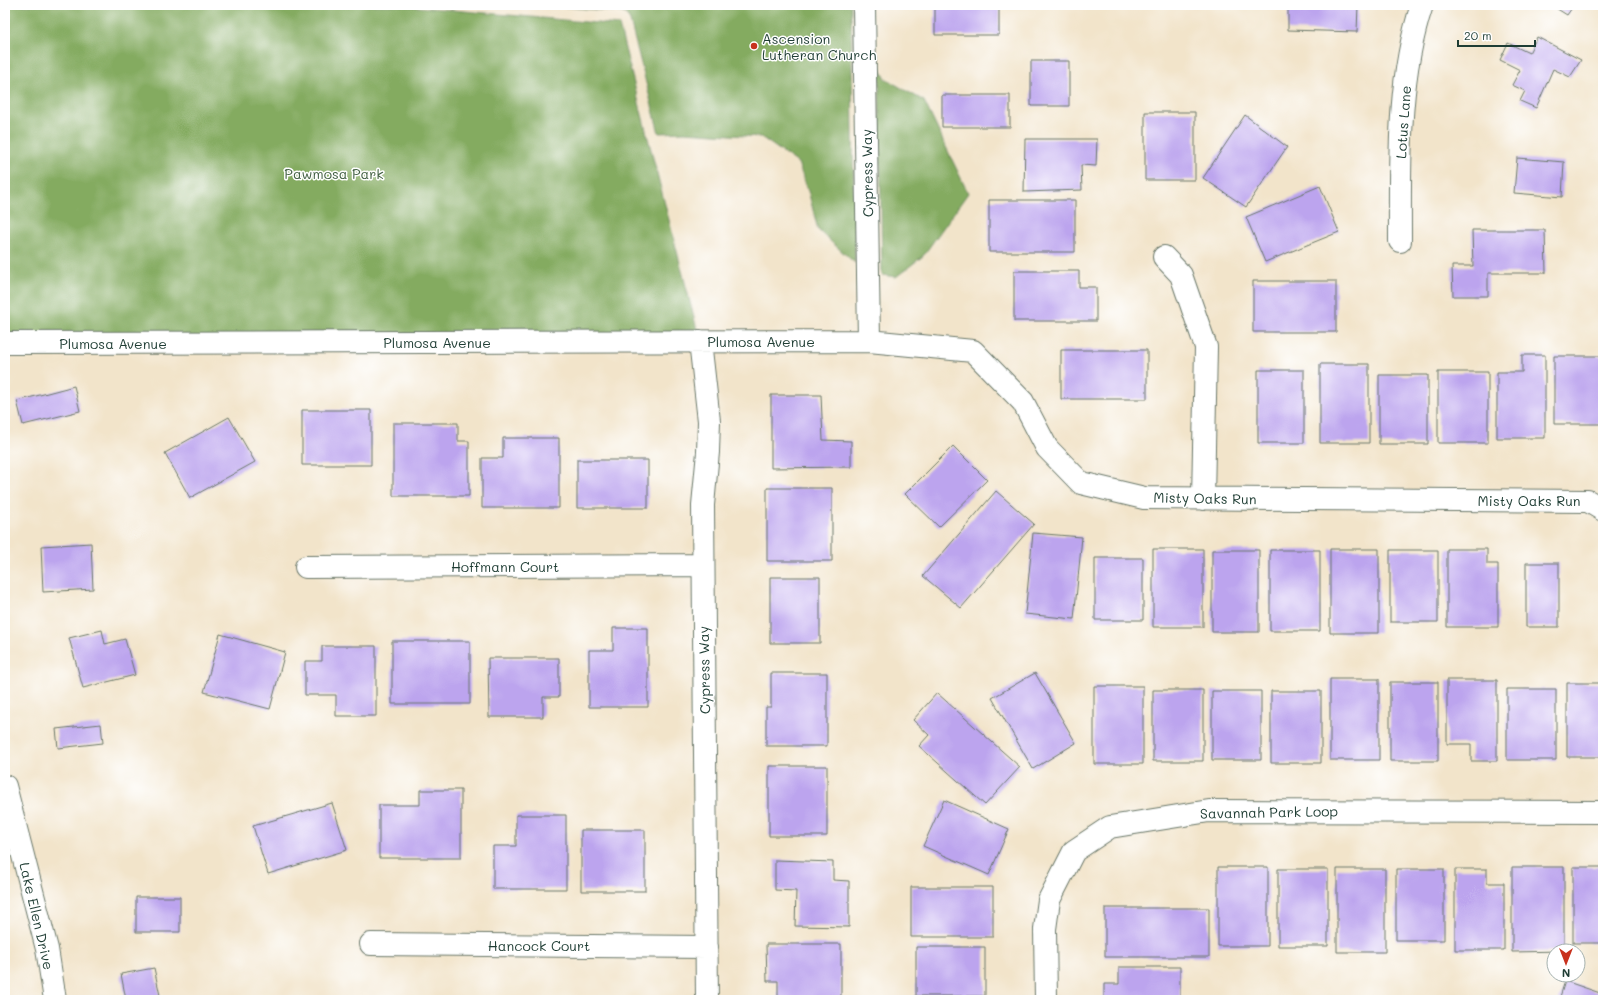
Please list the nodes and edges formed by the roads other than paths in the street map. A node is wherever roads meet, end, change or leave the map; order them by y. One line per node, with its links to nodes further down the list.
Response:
1 (864, 5): 6 (street, Cypress Way)
2 (1422, 5): 3 (street, Lotus Lane)
3 (1400, 241)
4 (1164, 257): 8 (street)
5 (700, 341): 6 (street, Plumosa Avenue); 7 (street, Plumosa Avenue); 10 (street, Cypress Way)
6 (869, 341): 8 (street, Misty Oaks Run)
7 (5, 343)
8 (1203, 499): 9 (street, Misty Oaks Run)
9 (1603, 510)
10 (703, 565): 11 (street, Hoffmann Court); 15 (street, Cypress Way)
11 (306, 568)
12 (5, 786): 16 (street, Lake Ellen Drive)
13 (1603, 812): 18 (street, Savannah Park Loop)
14 (370, 944): 15 (street, Hancock Court)
15 (707, 947): 17 (street, Cypress Way)
16 (55, 1000)
17 (707, 1000)
18 (1046, 1000)

